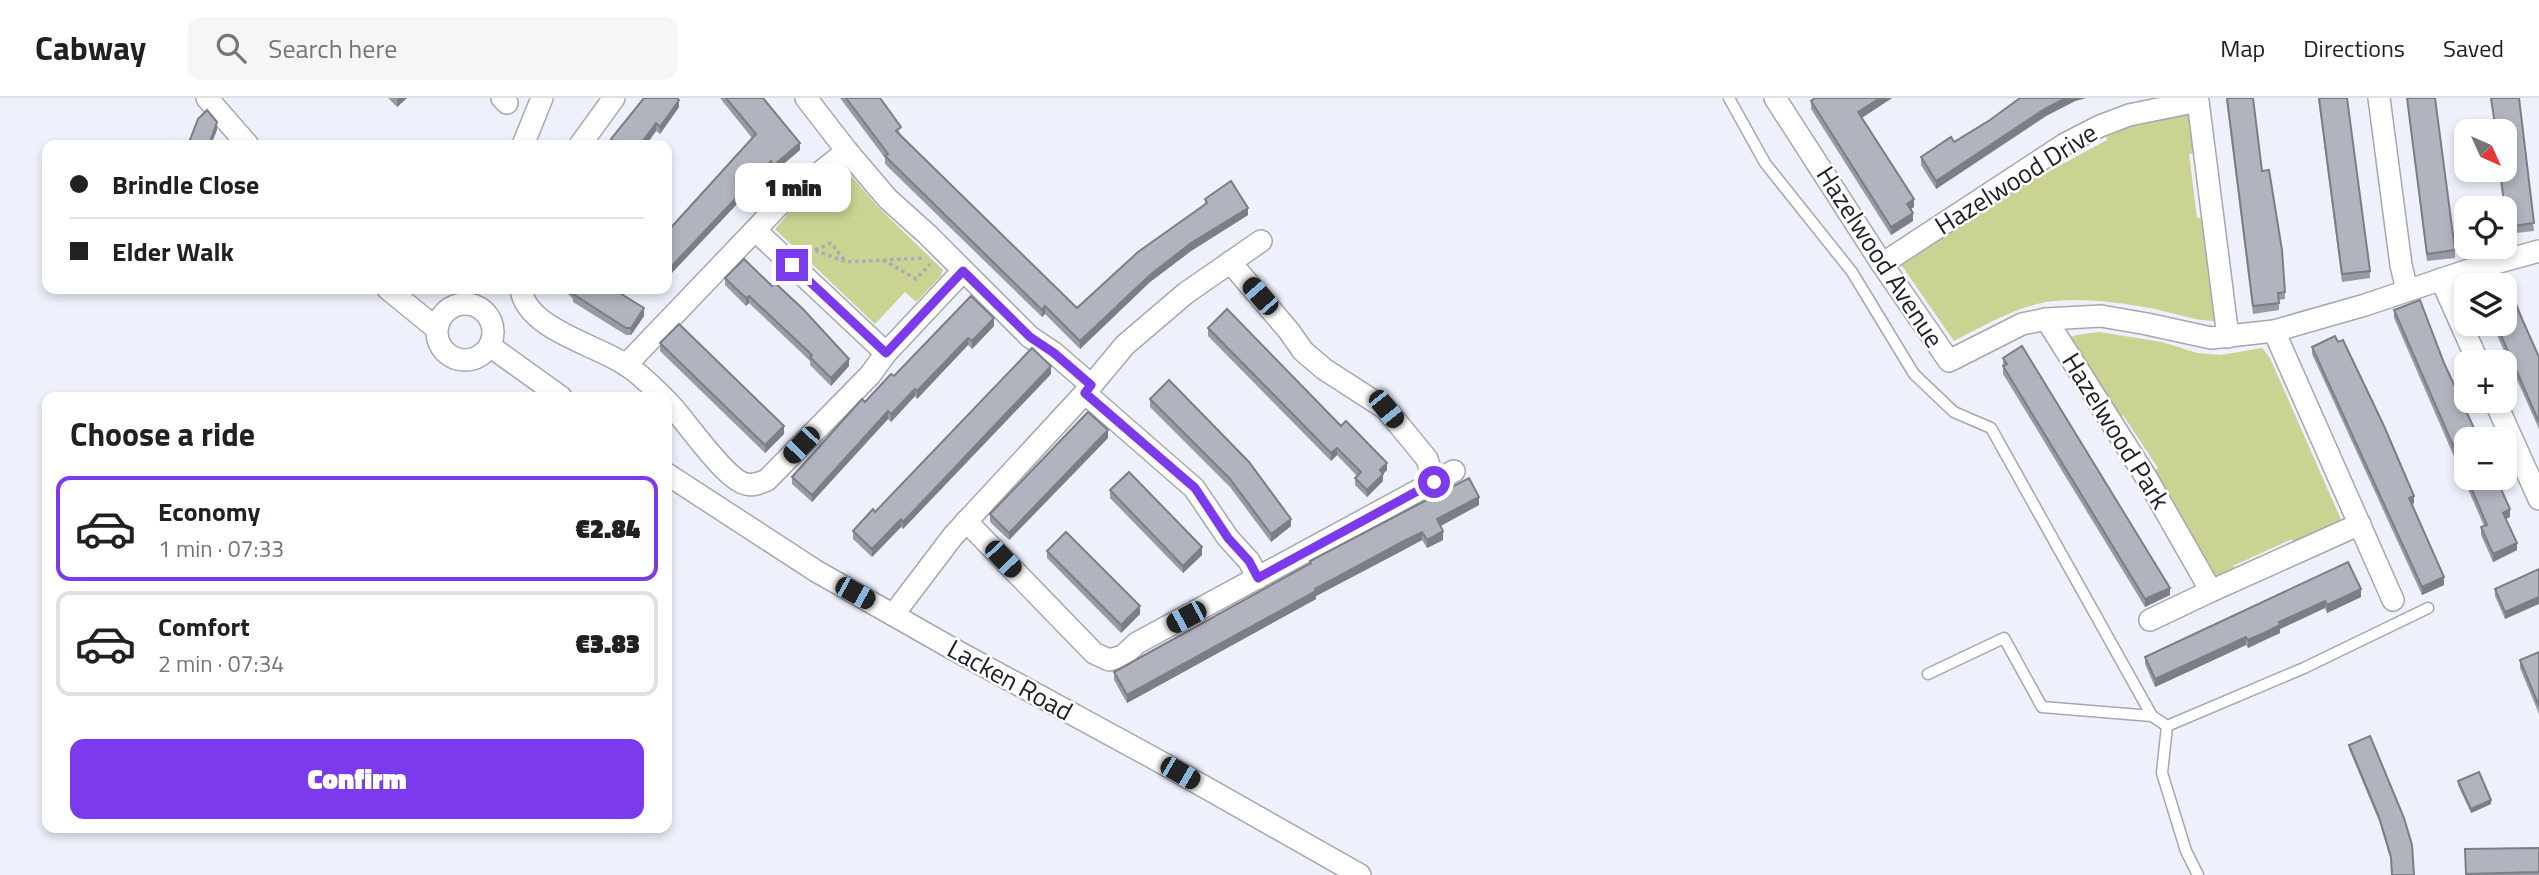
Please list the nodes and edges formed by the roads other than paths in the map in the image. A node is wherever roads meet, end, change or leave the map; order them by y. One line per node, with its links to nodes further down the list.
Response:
1 (207, 98): 9 (street)
2 (542, 98): 10 (street)
3 (614, 98): 11 (street)
4 (806, 98): 12 (street)
5 (1729, 98): 50 (lane)
6 (2379, 98): 20 (street)
7 (1778, 99): 17 (street, Hazelwood Avenue)
8 (2198, 99): 17 (street, Hazelwood Drive); 27 (street, Hazelwood Drive)
9 (244, 140)
10 (525, 140)
11 (584, 140)
12 (847, 151): 13 (street); 18 (street)
13 (755, 230): 30 (street); 31 (street)
14 (1262, 241): 16 (street)
15 (2539, 251): 19 (street, Hazelwood Park)
16 (1230, 262): 32 (street); 39 (street)
17 (1882, 264): 24 (street, Hazelwood Avenue)
18 (963, 271): 30 (street); 32 (street)
19 (2441, 279): 20 (street, Hazelwood Park); 29 (street)
20 (2407, 290): 26 (street, Hazelwood Park)
21 (394, 294): 25 (street)
22 (522, 294): 31 (street)
23 (474, 297): 25 (street); 28 (street)
24 (2046, 319): 27 (street, Hazelwood Park); 44 (street, Hazelwood Park)
25 (437, 329): 28 (street)
26 (2274, 331): 27 (street, Hazelwood Park); 42 (street)
27 (2228, 337)
28 (490, 346): 33 (street)
29 (2473, 350)
30 (886, 353): 35 (street)
31 (626, 365): 34 (street)
32 (1088, 389): 41 (street); 43 (street)
33 (554, 392)
34 (657, 392)
35 (672, 406)
36 (2501, 413): 40 (street)
37 (1454, 471): 39 (street)
38 (672, 477): 47 (street, Lacken Road)
39 (1434, 482): 43 (street)
40 (2539, 499)
41 (966, 521): 43 (street); 47 (street)
42 (2360, 524): 44 (street); 45 (street)
43 (1258, 578)
44 (2211, 591): 48 (street)
45 (2393, 600)
46 (2428, 608): 51 (lane)
47 (893, 615): 52 (street, Lacken Road)
48 (2150, 620)
49 (1928, 674): 50 (lane)
50 (2152, 716): 51 (lane)
51 (2166, 726): 53 (lane)
52 (1360, 875)
53 (2198, 875)

